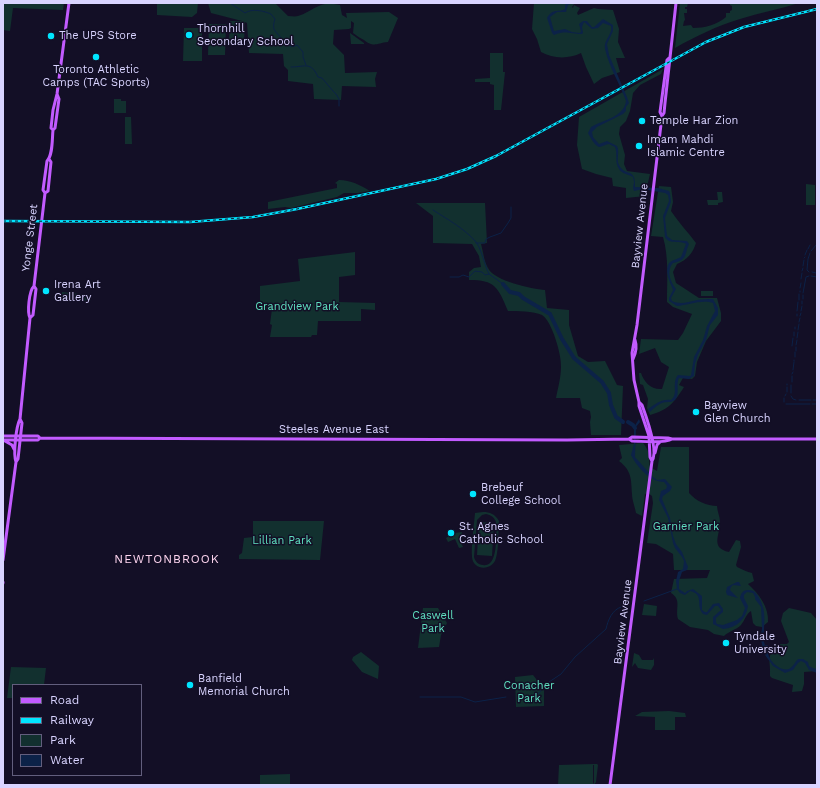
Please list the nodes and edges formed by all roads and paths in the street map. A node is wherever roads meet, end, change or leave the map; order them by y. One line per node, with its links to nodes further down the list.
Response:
1 (68, 3): 7 (main road, Yonge Street)
2 (676, 3): 3 (main road, Bayview Avenue)
3 (639, 402): 4 (main road, Bayview Avenue); 5 (main road, Bayview Avenue)
4 (646, 427): 8 (main road); 9 (main road, Bayview Avenue)
5 (651, 432): 9 (main road, Bayview Avenue); 12 (main road)
6 (3, 436): 7 (main road)
7 (18, 438): 8 (main road, Steeles Avenue East); 11 (main road); 14 (main road, Yonge Street); 17 (main road, Yonge Street)
8 (643, 439): 9 (main road, Steeles Avenue East); 13 (main road)
9 (651, 439): 12 (main road, Steeles Avenue East); 13 (main road, Bayview Avenue); 15 (main road, Bayview Avenue)
10 (817, 439): 12 (main road, Steeles Avenue East)
11 (4, 440): 14 (main road)
12 (662, 440): 15 (main road)
13 (650, 448): 16 (main road, Bayview Avenue)
14 (15, 450): 17 (main road, Yonge Street)
15 (654, 457): 16 (main road, Bayview Avenue)
16 (652, 461): 19 (main road, Bayview Avenue)
17 (16, 462): 18 (main road, Yonge Street)
18 (3, 560)
19 (610, 785)

